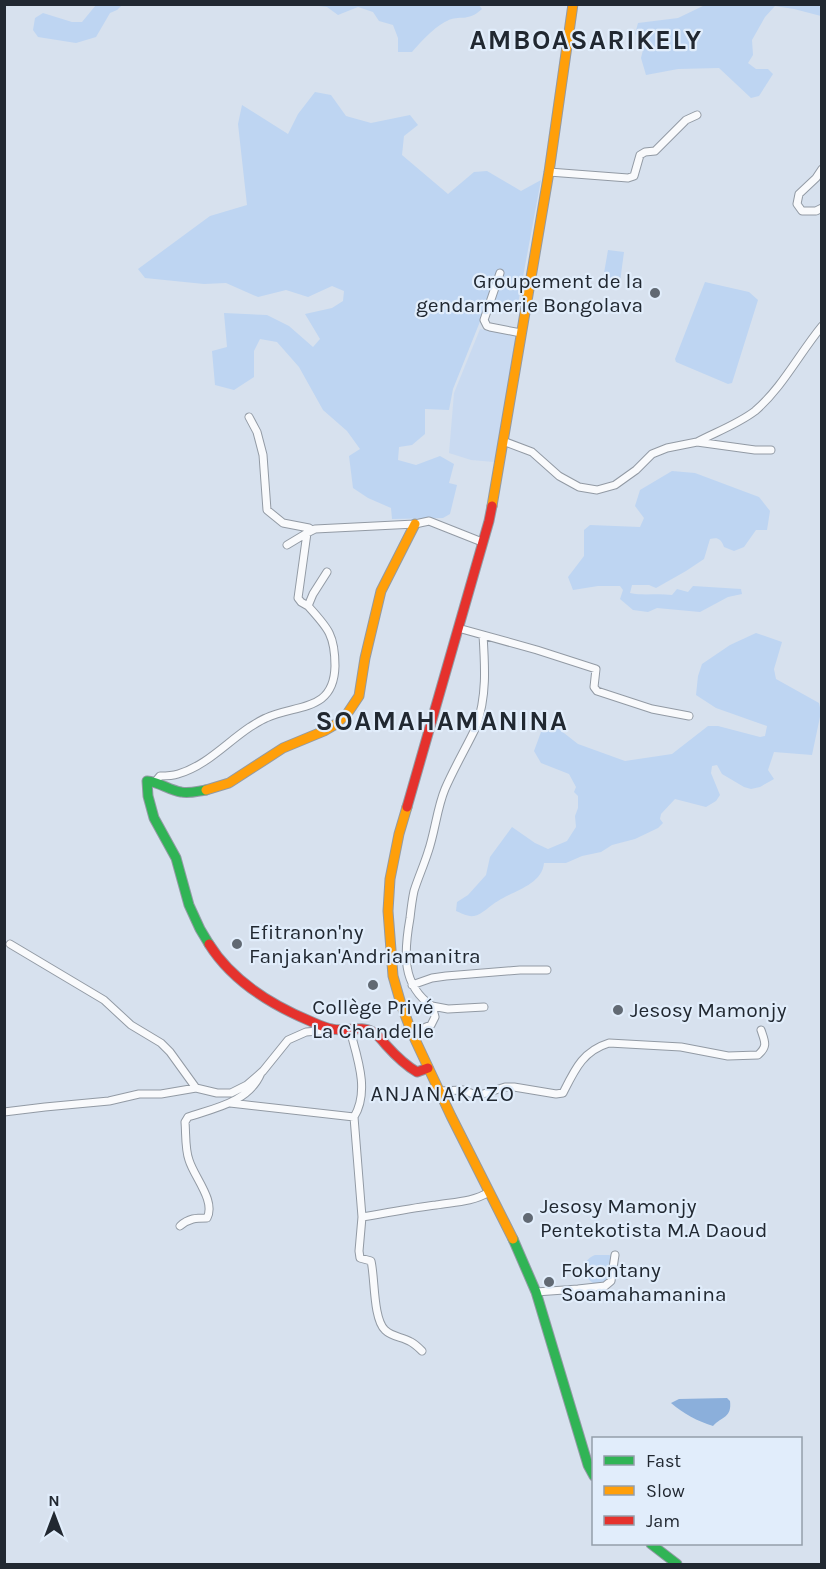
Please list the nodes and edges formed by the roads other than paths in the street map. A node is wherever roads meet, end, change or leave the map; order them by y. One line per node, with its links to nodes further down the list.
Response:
1 (573, 4): 4 (main road)
2 (697, 115): 4 (street)
3 (822, 169): 5 (street)
4 (549, 172): 8 (main road)
5 (822, 208)
6 (500, 273): 8 (street)
7 (822, 326): 11 (street)
8 (521, 333): 10 (main road)
9 (249, 417): 14 (street)
10 (503, 441): 11 (street); 15 (main road)
11 (697, 442): 12 (street)
12 (771, 450)
13 (416, 524): 14 (street); 15 (street); 22 (main road)
14 (310, 532): 16 (street); 18 (street)
15 (482, 542): 19 (main road)
16 (287, 545)
17 (327, 572): 18 (street)
18 (308, 606): 22 (street)
19 (458, 628): 20 (street); 31 (main road)
20 (483, 635): 21 (street); 25 (street)
21 (689, 716)
22 (155, 782): 28 (main road)
23 (10, 944): 34 (street)
24 (547, 970): 25 (street)
25 (412, 985): 26 (street)
26 (432, 1006): 27 (street); 31 (street)
27 (484, 1007)
28 (332, 1029): 29 (main road); 33 (street)
29 (350, 1030): 32 (main road); 38 (street)
30 (761, 1030): 35 (street)
31 (412, 1033): 32 (main road)
32 (428, 1068): 35 (main road)
33 (262, 1071): 34 (street); 36 (street)
34 (196, 1088): 37 (street)
35 (439, 1091): 39 (main road)
36 (231, 1103): 38 (street); 41 (street)
37 (4, 1112)
38 (354, 1117): 40 (street)
39 (489, 1192): 40 (street); 43 (main road)
40 (362, 1217): 44 (street)
41 (180, 1226)
42 (615, 1255): 43 (street)
43 (536, 1292): 45 (main road)
44 (422, 1351)
45 (592, 1471)
46 (652, 1545): 47 (main road)
47 (677, 1564)

